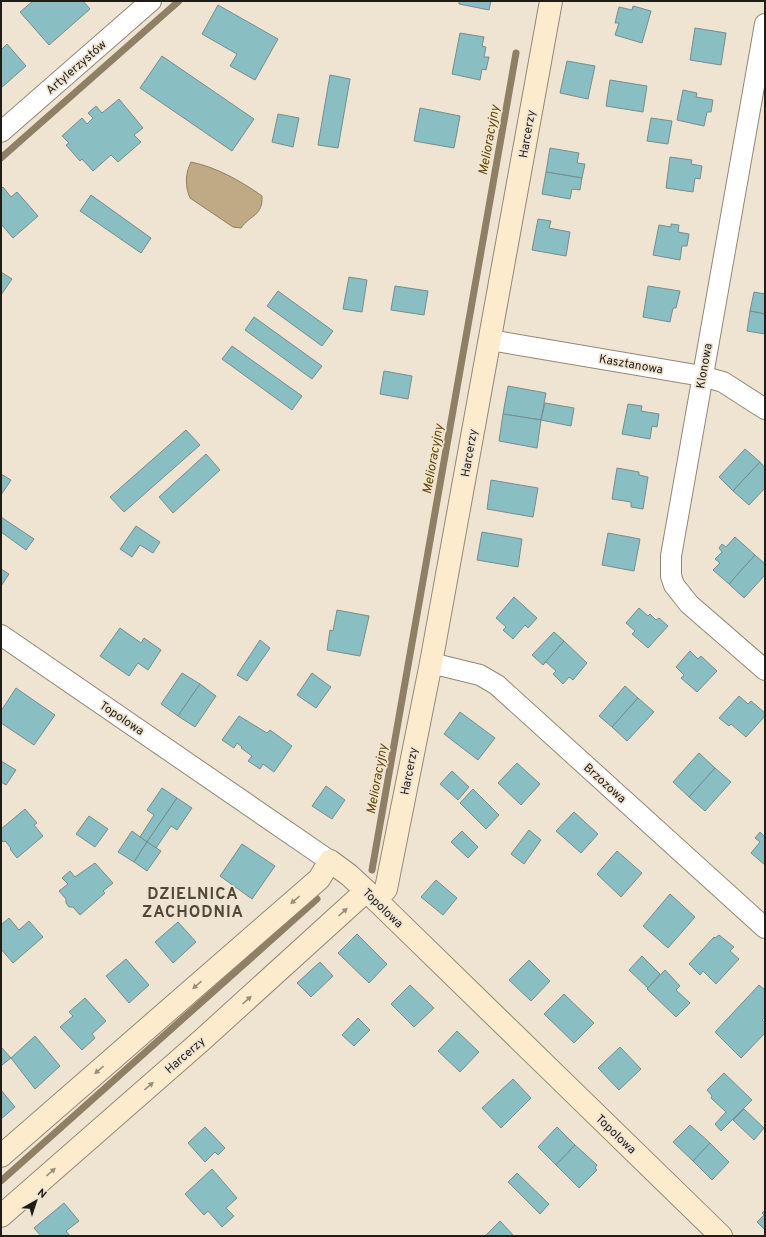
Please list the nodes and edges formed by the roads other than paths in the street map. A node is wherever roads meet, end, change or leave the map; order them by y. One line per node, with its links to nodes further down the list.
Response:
1 (151, 1): 4 (street, Artylerzystów)
2 (551, 1): 5 (street, Harcerzy)
3 (765, 24): 6 (street, Klonowa)
4 (1, 132)
5 (490, 340): 6 (street, Kasztanowa); 9 (street, Harcerzy)
6 (702, 376): 7 (street, Kasztanowa); 10 (street, Klonowa)
7 (765, 409)
8 (1, 635): 11 (street, Topolowa)
9 (431, 663): 12 (street, Harcerzy); 13 (street, Brzozowa)
10 (765, 670)
11 (330, 861): 12 (street, Topolowa); 14 (street, one-way to 14)
12 (371, 896): 15 (street, Harcerzy, one-way to 12); 16 (street, Topolowa)
13 (765, 928)
14 (1, 1156)
15 (1, 1216)
16 (721, 1236)

